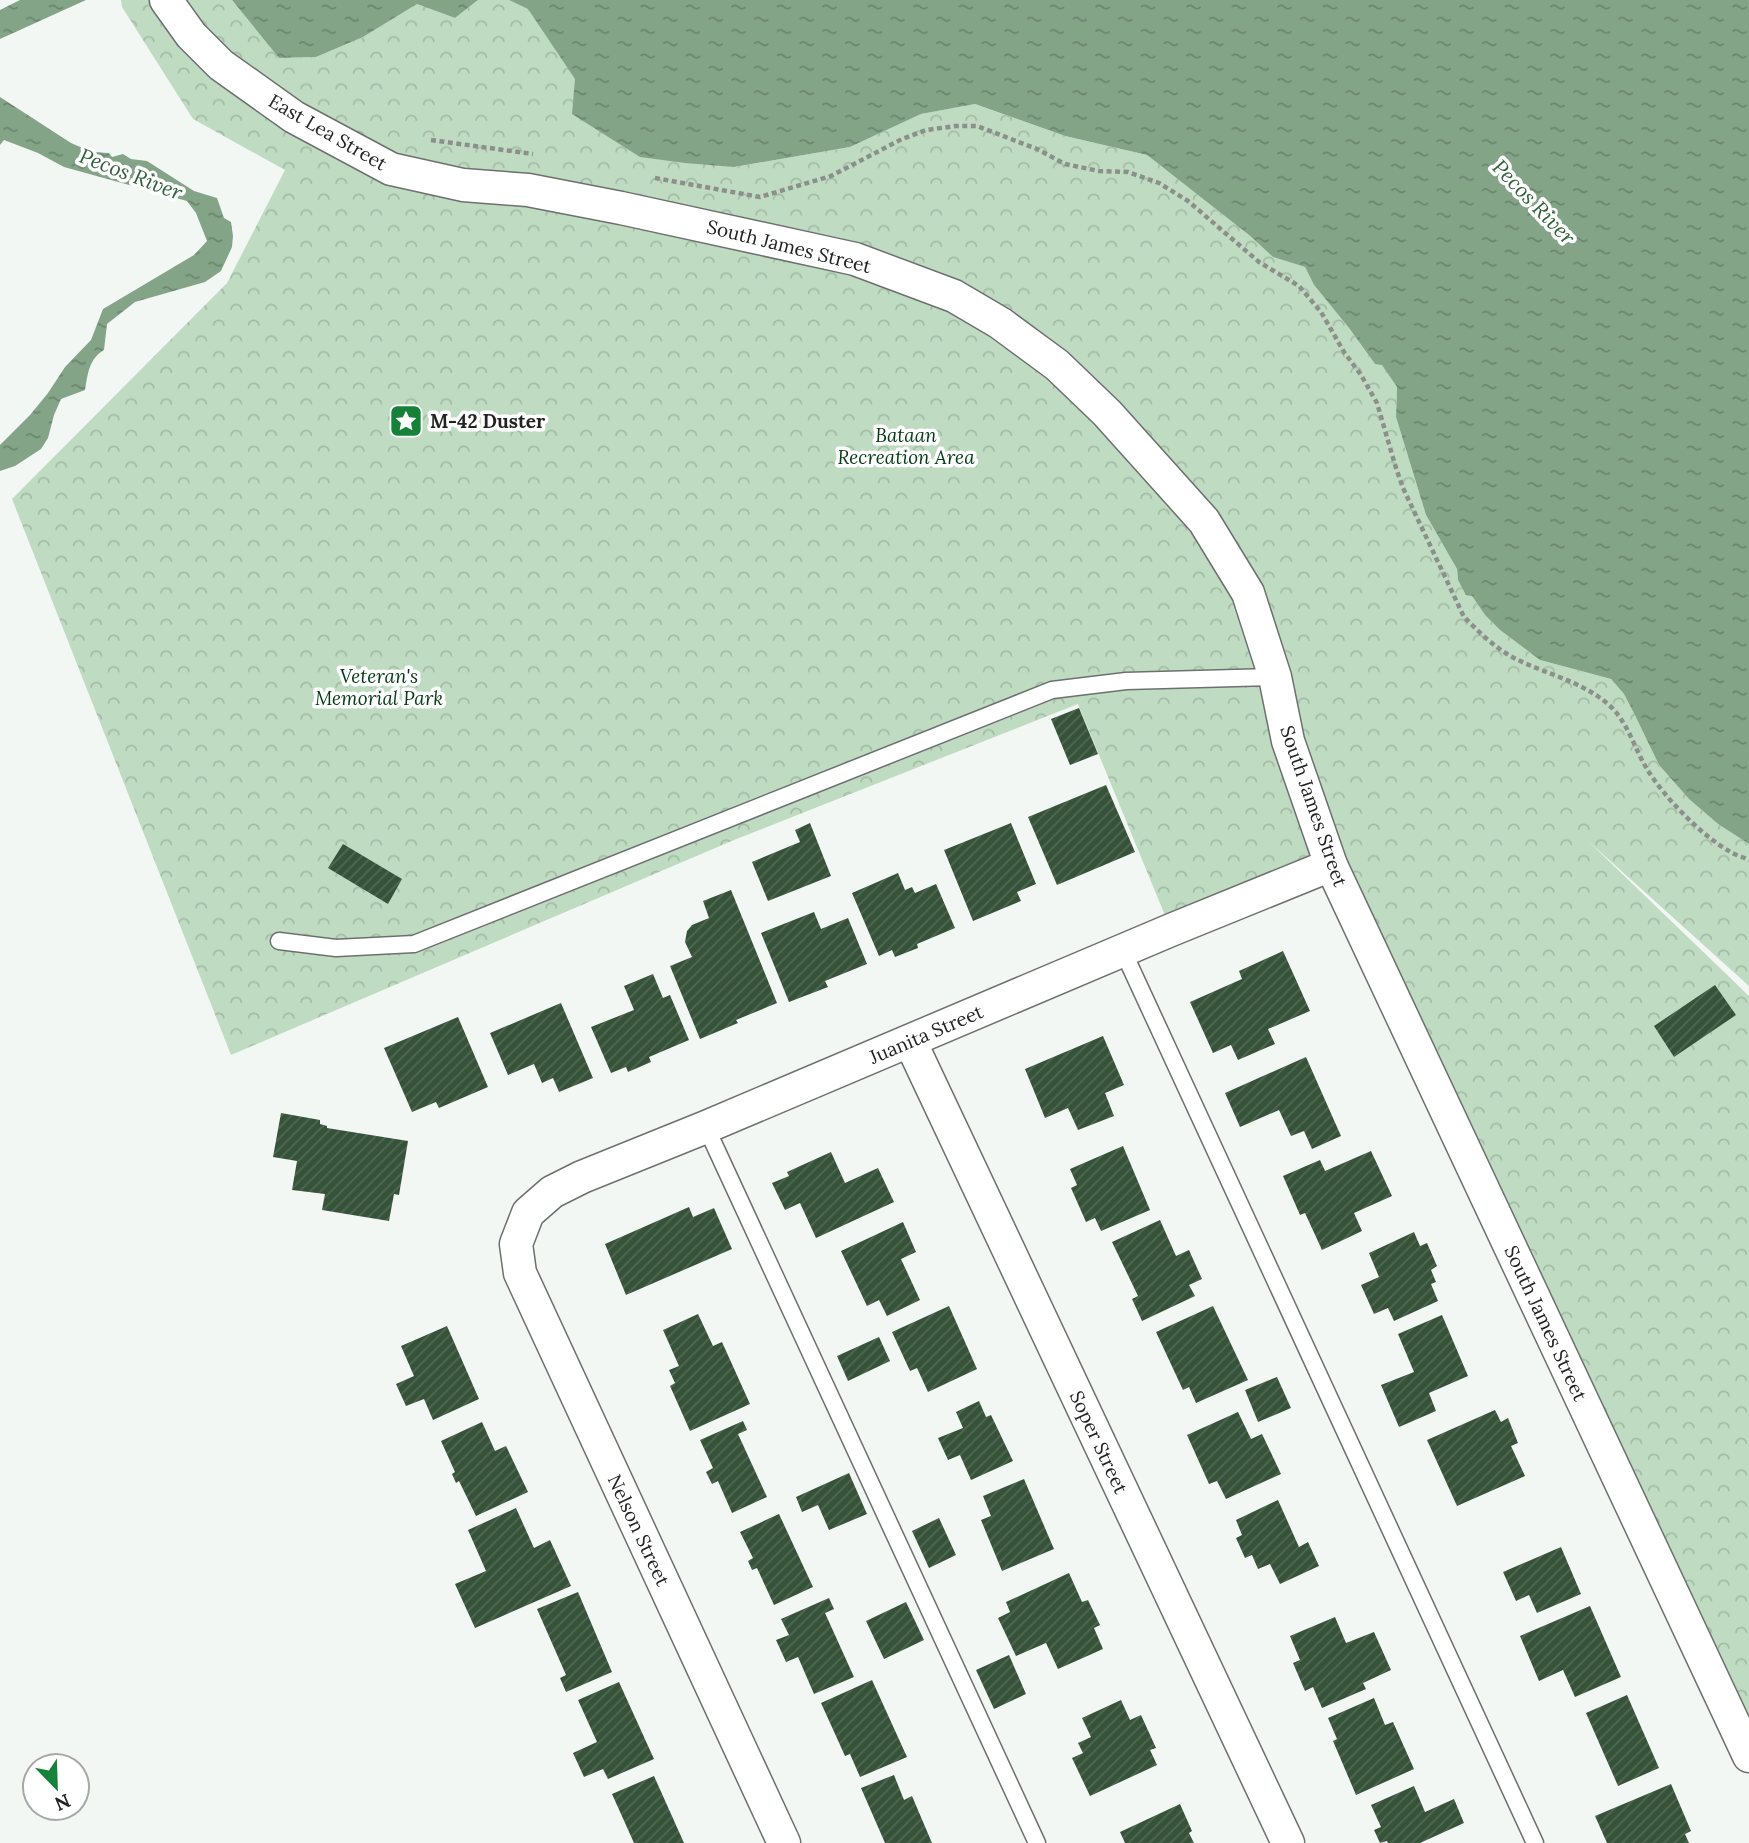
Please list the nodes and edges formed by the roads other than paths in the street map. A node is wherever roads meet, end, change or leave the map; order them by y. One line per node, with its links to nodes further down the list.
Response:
1 (166, 0): 2 (street, East Lea Street)
2 (528, 190): 3 (street, South James Street)
3 (1275, 677): 4 (street, South James Street); 5 (lane)
4 (1331, 865): 6 (street, Juanita Street); 10 (street, South James Street)
5 (279, 941)
6 (1123, 951): 7 (street, Juanita Street); 14 (lane)
7 (910, 1041): 8 (street, Juanita Street); 13 (street, Soper Street)
8 (706, 1127): 9 (street, Juanita Street); 12 (lane)
9 (528, 1213): 11 (street, Nelson Street)
10 (1749, 1756)
11 (784, 1843)
12 (1037, 1843)
13 (1288, 1843)
14 (1535, 1843)

